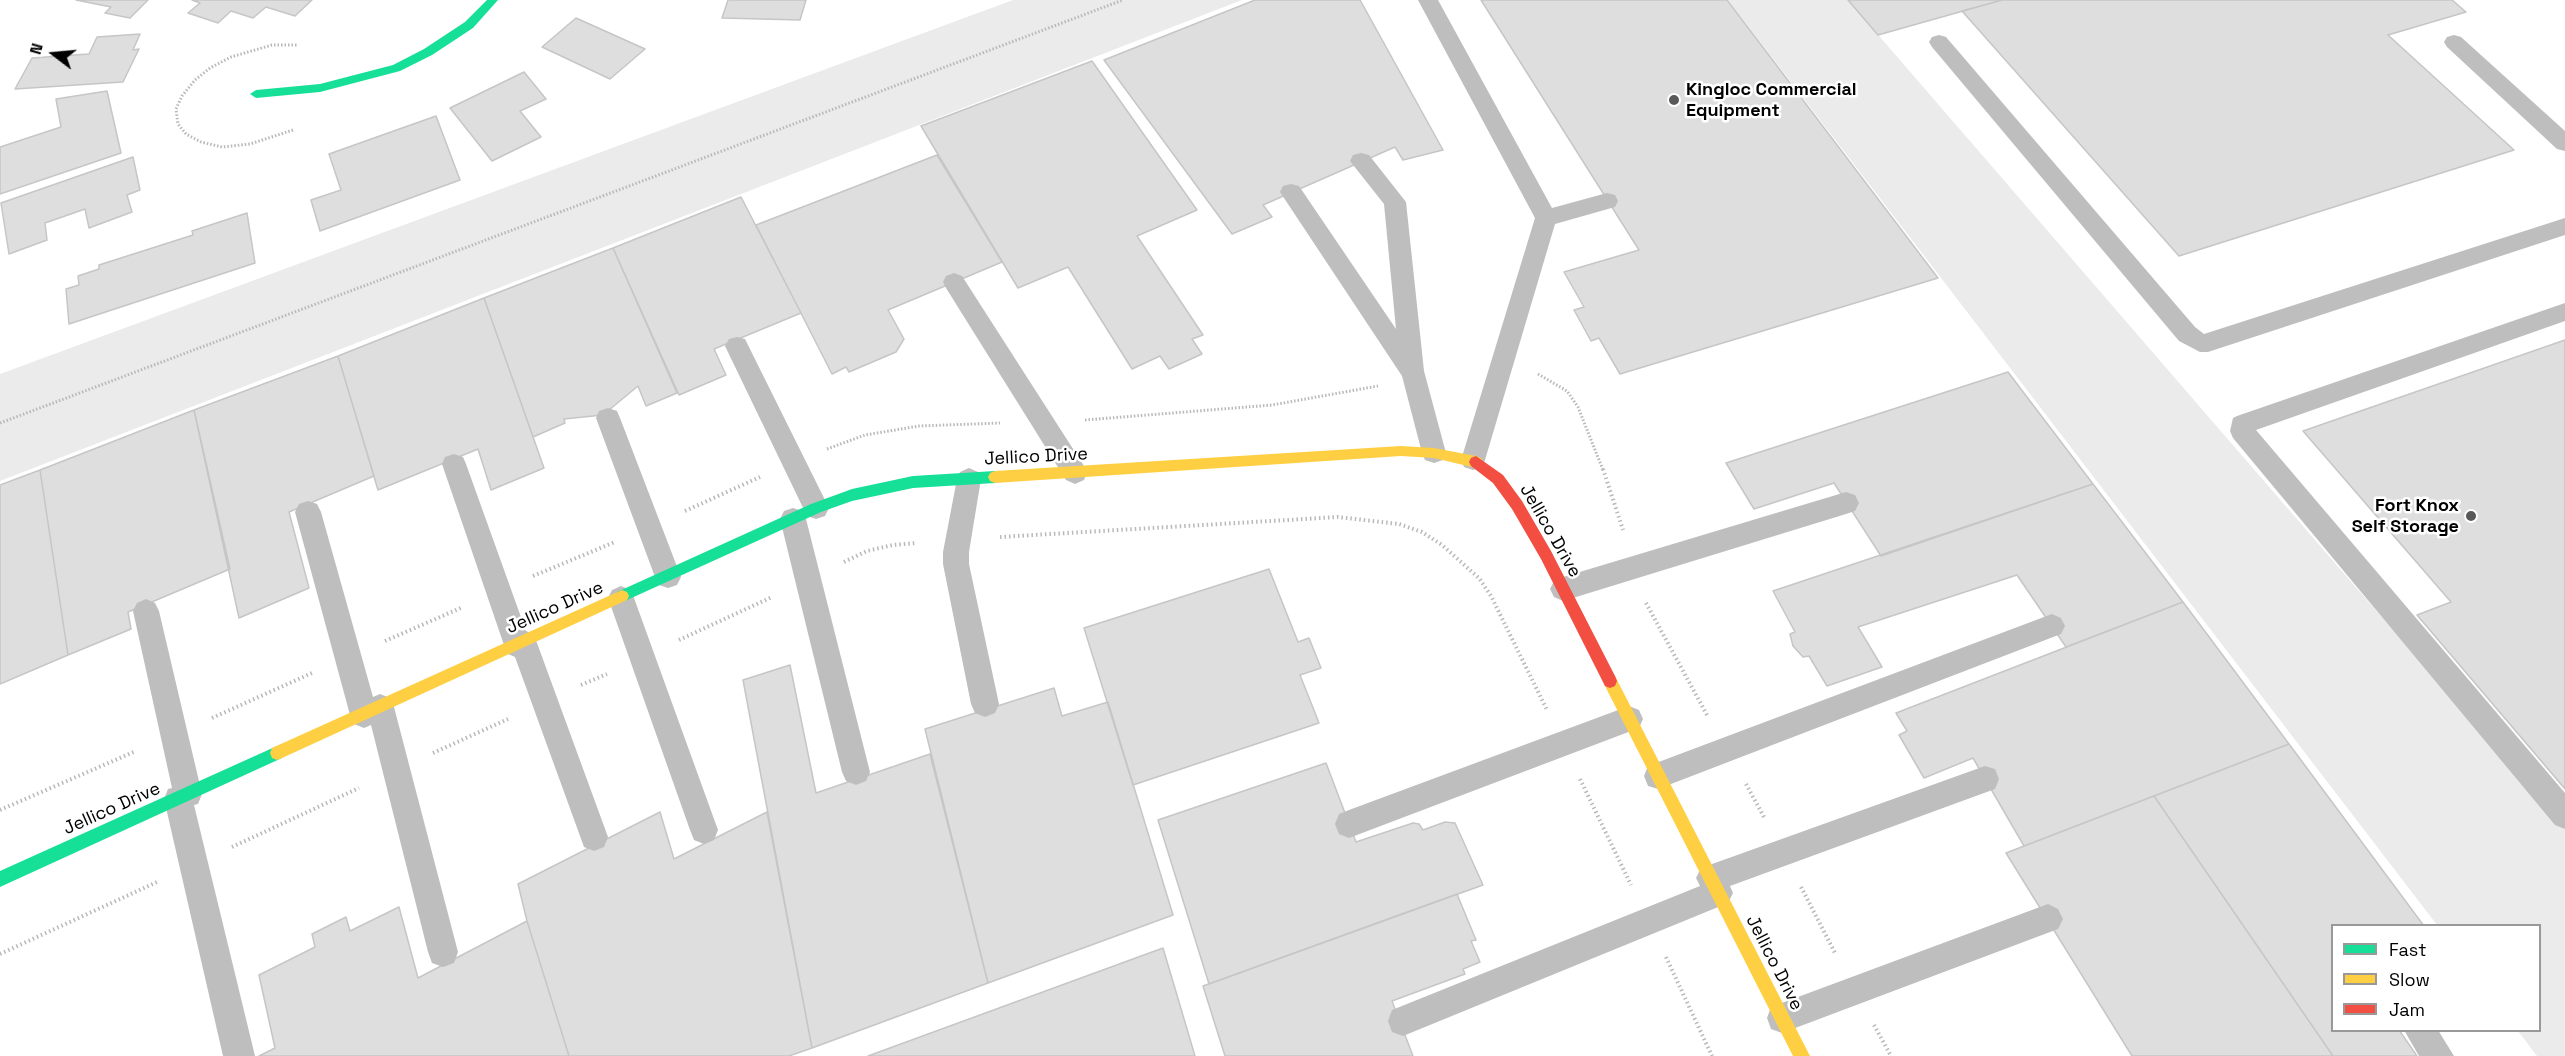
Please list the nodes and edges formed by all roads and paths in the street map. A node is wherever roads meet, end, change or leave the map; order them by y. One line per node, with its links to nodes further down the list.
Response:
1 (493, 0): 6 (street)
2 (1123, 0): 20 (path)
3 (1428, 0): 11 (lane)
4 (1940, 42): 12 (lane)
5 (2454, 42): 7 (lane)
6 (256, 94)
7 (2565, 143)
8 (1361, 161): 17 (lane)
9 (1291, 192): 17 (lane)
10 (1607, 201): 11 (lane)
11 (1546, 218): 16 (lane)
12 (2565, 226)
13 (954, 282): 19 (lane)
14 (2565, 312): 50 (lane)
15 (737, 346): 23 (lane)
16 (1502, 364): 22 (lane); 31 (path)
17 (1413, 377): 19 (path); 21 (lane)
18 (608, 418): 30 (lane)
19 (1042, 422): 23 (path); 25 (lane)
20 (0, 423)
21 (1434, 453): 22 (street, Jellico Drive); 25 (street, Jellico Drive)
22 (1473, 460): 33 (street, Jellico Drive)
23 (793, 462): 29 (lane); 30 (path)
24 (454, 464): 34 (lane)
25 (1075, 473): 26 (street, Jellico Drive)
26 (969, 479): 29 (street, Jellico Drive); 40 (lane)
27 (1846, 503): 31 (lane)
28 (308, 512): 39 (lane)
29 (804, 514): 32 (street, Jellico Drive); 45 (lane)
30 (648, 528): 32 (lane); 34 (path)
31 (1634, 567): 33 (lane); 44 (path)
32 (668, 577): 35 (street, Jellico Drive)
33 (1563, 589): 42 (street, Jellico Drive)
34 (498, 591): 38 (lane); 39 (path)
35 (621, 598): 38 (street, Jellico Drive); 52 (lane)
36 (146, 611): 43 (lane)
37 (2052, 626): 44 (lane)
38 (520, 644): 41 (street, Jellico Drive); 53 (lane)
39 (348, 657): 41 (lane); 43 (path)
40 (986, 704)
41 (372, 711): 48 (street, Jellico Drive); 58 (lane)
42 (1629, 719): 46 (street, Jellico Drive); 51 (lane)
43 (174, 735): 48 (lane); 49 (path)
44 (1727, 750): 46 (lane); 54 (path)
45 (856, 772)
46 (1658, 776): 56 (street, Jellico Drive)
47 (1985, 779): 54 (lane)
48 (183, 796): 55 (street, Jellico Drive); 63 (lane)
49 (0, 810)
50 (2565, 815)
51 (1349, 824)
52 (704, 830)
53 (594, 837)
54 (1783, 852): 56 (lane); 59 (path)
55 (0, 873)
56 (1715, 885): 60 (street, Jellico Drive); 61 (lane)
57 (2048, 919): 59 (lane)
58 (443, 952)
59 (1854, 990): 60 (lane); 65 (path)
60 (1782, 1018): 64 (street, Jellico Drive)
61 (1403, 1021)
62 (2420, 1032): 66 (lane)
63 (239, 1056)
64 (1802, 1056)
65 (1892, 1056)
66 (2438, 1056)

